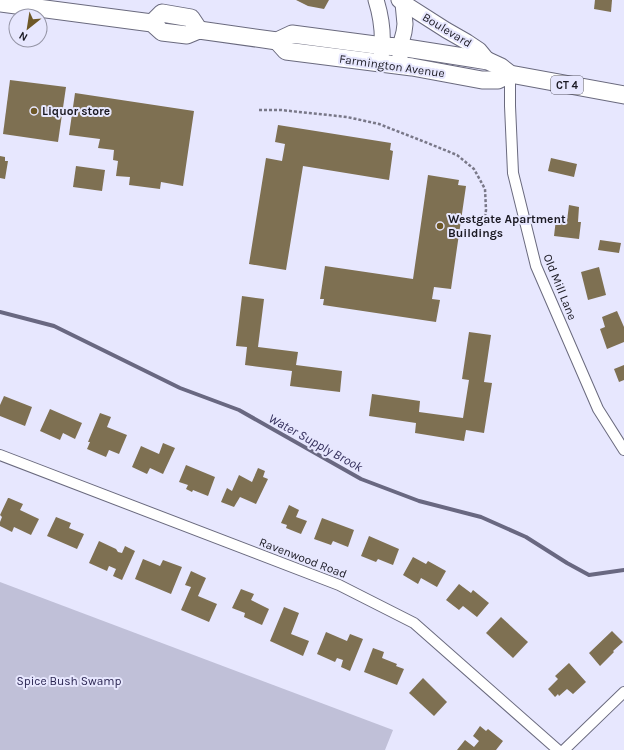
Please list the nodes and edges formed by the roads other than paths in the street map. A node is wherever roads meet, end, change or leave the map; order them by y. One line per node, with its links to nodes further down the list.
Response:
1 (376, 0): 5 (main road)
2 (401, 2): 6 (main road, Boulevard); 7 (main road, Boulevard)
3 (0, 3): 4 (main road, Farmington Avenue)
4 (277, 41): 5 (main road, Farmington Avenue); 8 (main road, Farmington Avenue)
5 (383, 46): 6 (main road, Farmington Avenue); 8 (main road)
6 (400, 47): 7 (main road, Farmington Avenue); 9 (main road, Boulevard)
7 (488, 61): 10 (main road, Farmington Avenue)
8 (380, 63): 9 (main road, Farmington Avenue)
9 (400, 66): 10 (main road, Farmington Avenue)
10 (510, 74): 11 (main road, Farmington Avenue / CT 4); 12 (street, Old Mill Lane)
11 (624, 95)
12 (624, 450)
13 (0, 455): 15 (street, Ravenwood Road)
14 (624, 692): 16 (street)
15 (558, 750)
16 (564, 750)

